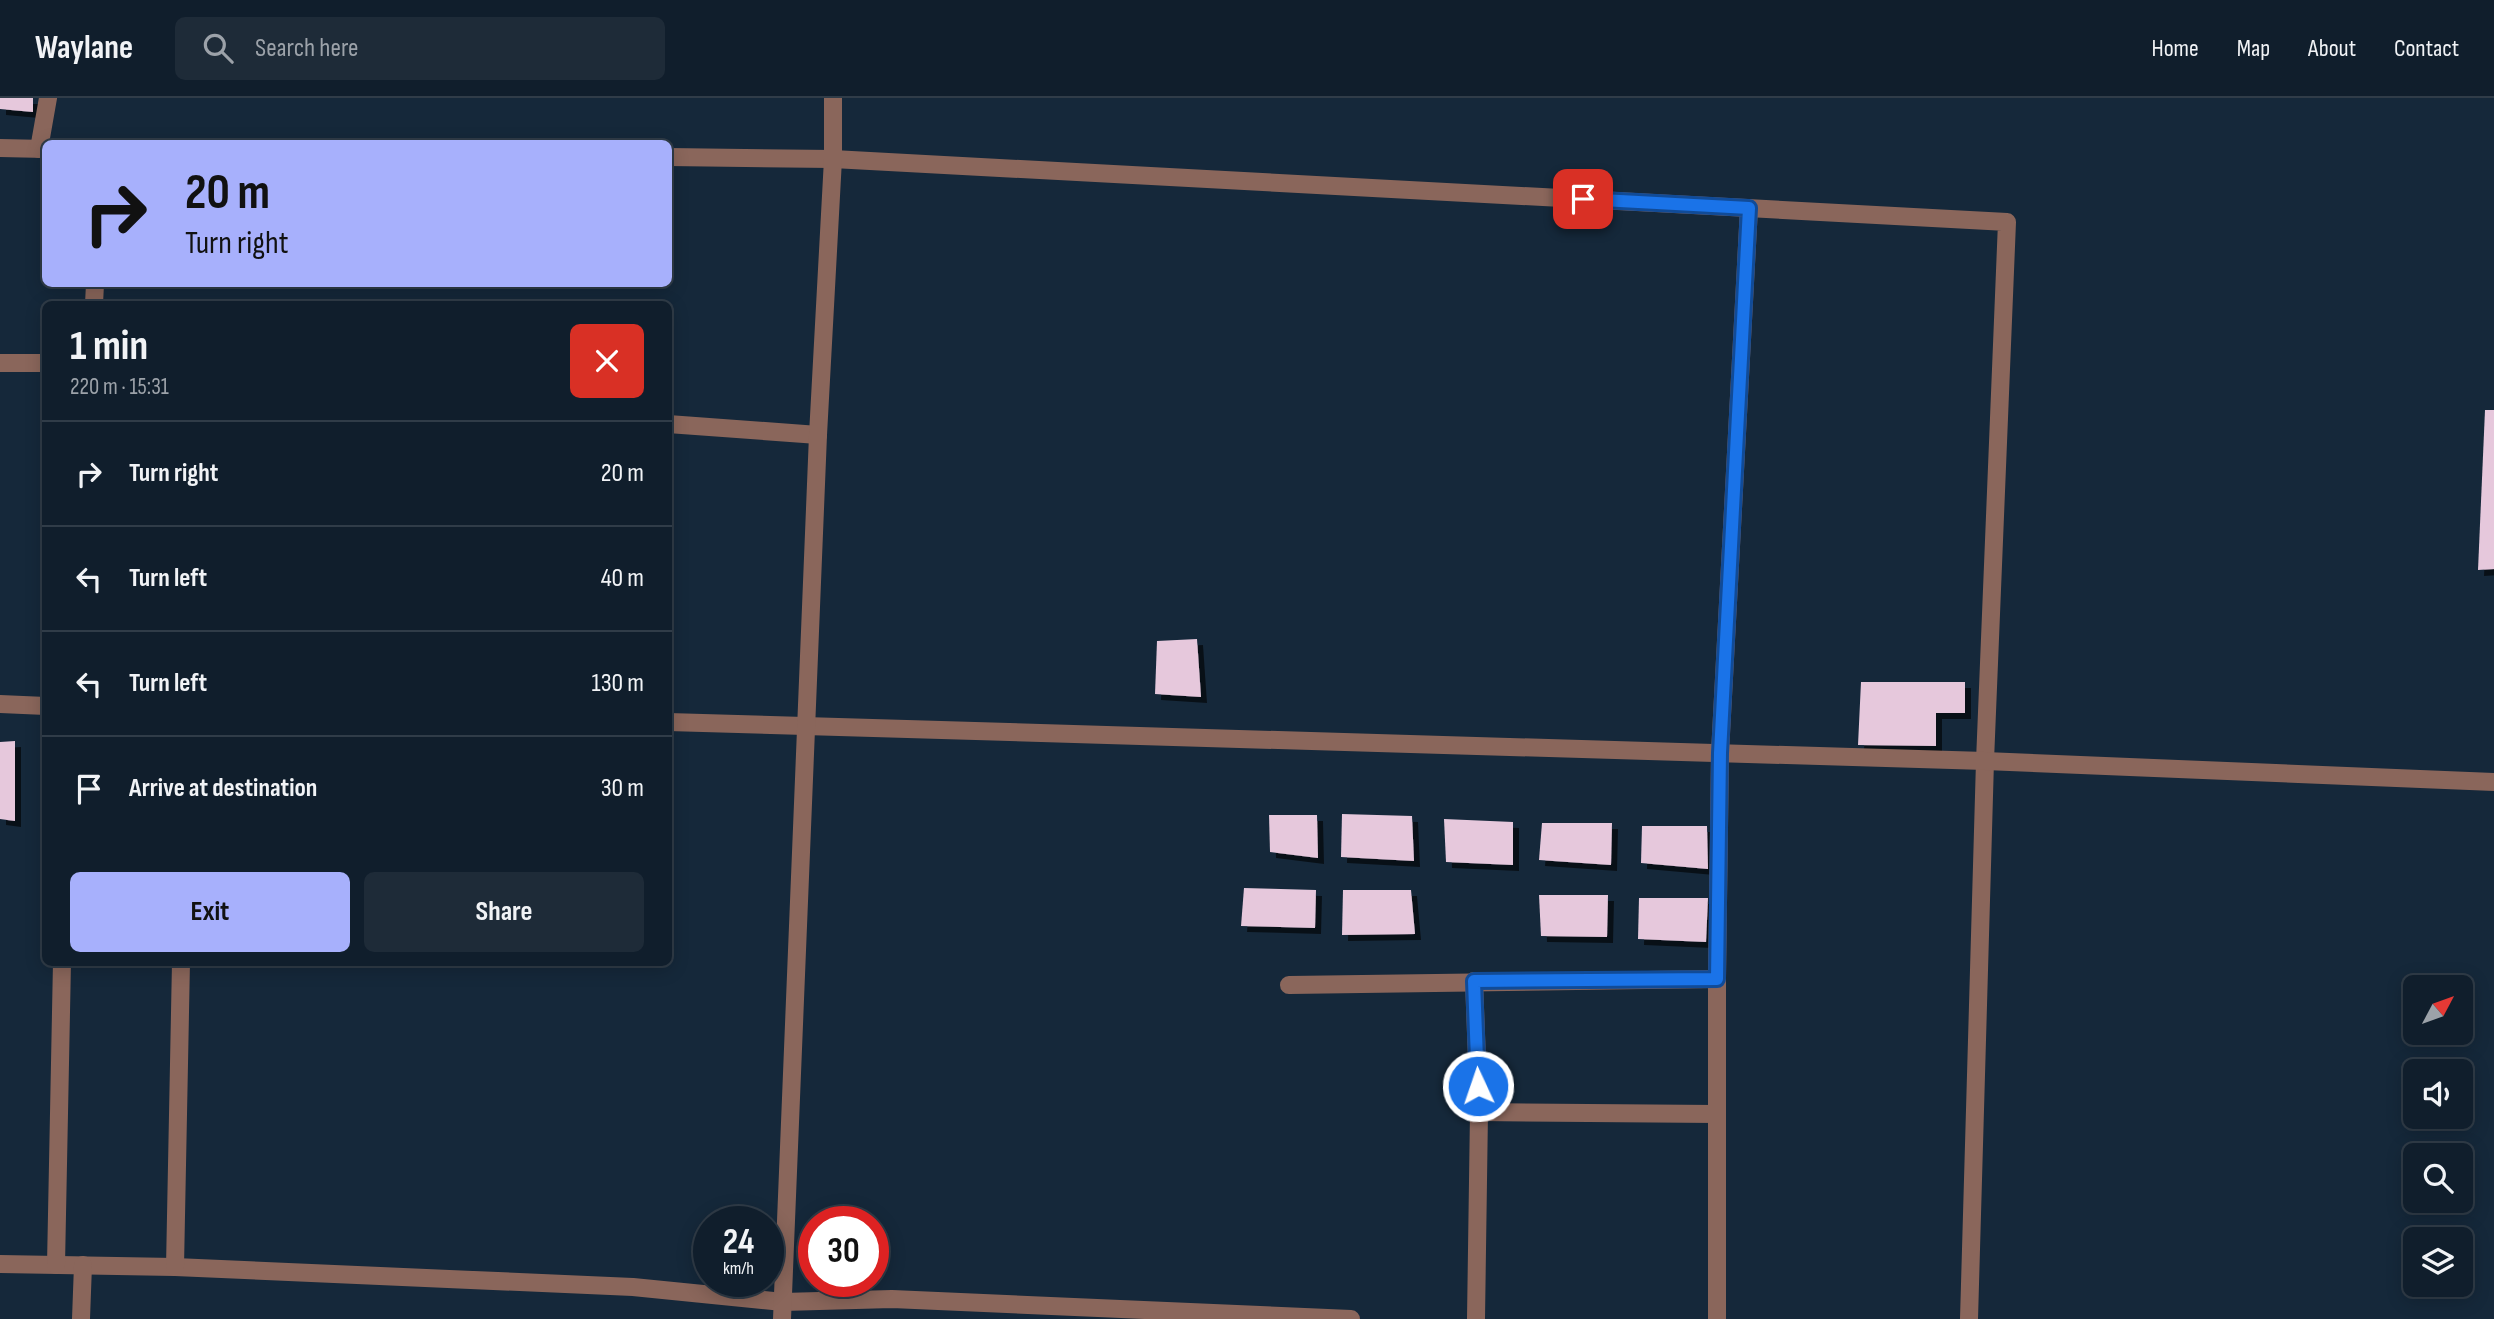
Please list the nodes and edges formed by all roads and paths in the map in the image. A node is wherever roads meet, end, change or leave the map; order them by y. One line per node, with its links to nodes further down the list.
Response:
1 (48, 98): 3 (street)
2 (833, 98): 7 (street)
3 (44, 140)
4 (0, 148): 5 (street)
5 (42, 149)
6 (672, 157): 7 (street)
7 (833, 159): 8 (street); 12 (street)
8 (1749, 208): 17 (street); 18 (street)
9 (0, 363): 10 (street)
10 (42, 363)
11 (672, 424): 12 (street)
12 (818, 435): 16 (street)
13 (0, 704): 14 (street)
14 (42, 706)
15 (672, 722): 16 (street)
16 (807, 725): 17 (street); 31 (street)
17 (1720, 753): 18 (street); 22 (street)
18 (1985, 761): 19 (street); 36 (street)
19 (2494, 782)
20 (62, 966): 28 (street)
21 (181, 966): 30 (street)
22 (1717, 979): 23 (street); 26 (street)
23 (1474, 981): 24 (street); 25 (street)
24 (1289, 985)
25 (1479, 1112): 26 (street); 34 (street)
26 (1717, 1114): 35 (street)
27 (0, 1264): 28 (street)
28 (56, 1265): 29 (street)
29 (83, 1265): 30 (street); 32 (street)
30 (175, 1267): 31 (street)
31 (783, 1310): 33 (street)
32 (81, 1319)
33 (1351, 1319)
34 (1476, 1319)
35 (1717, 1319)
36 (1969, 1319)

